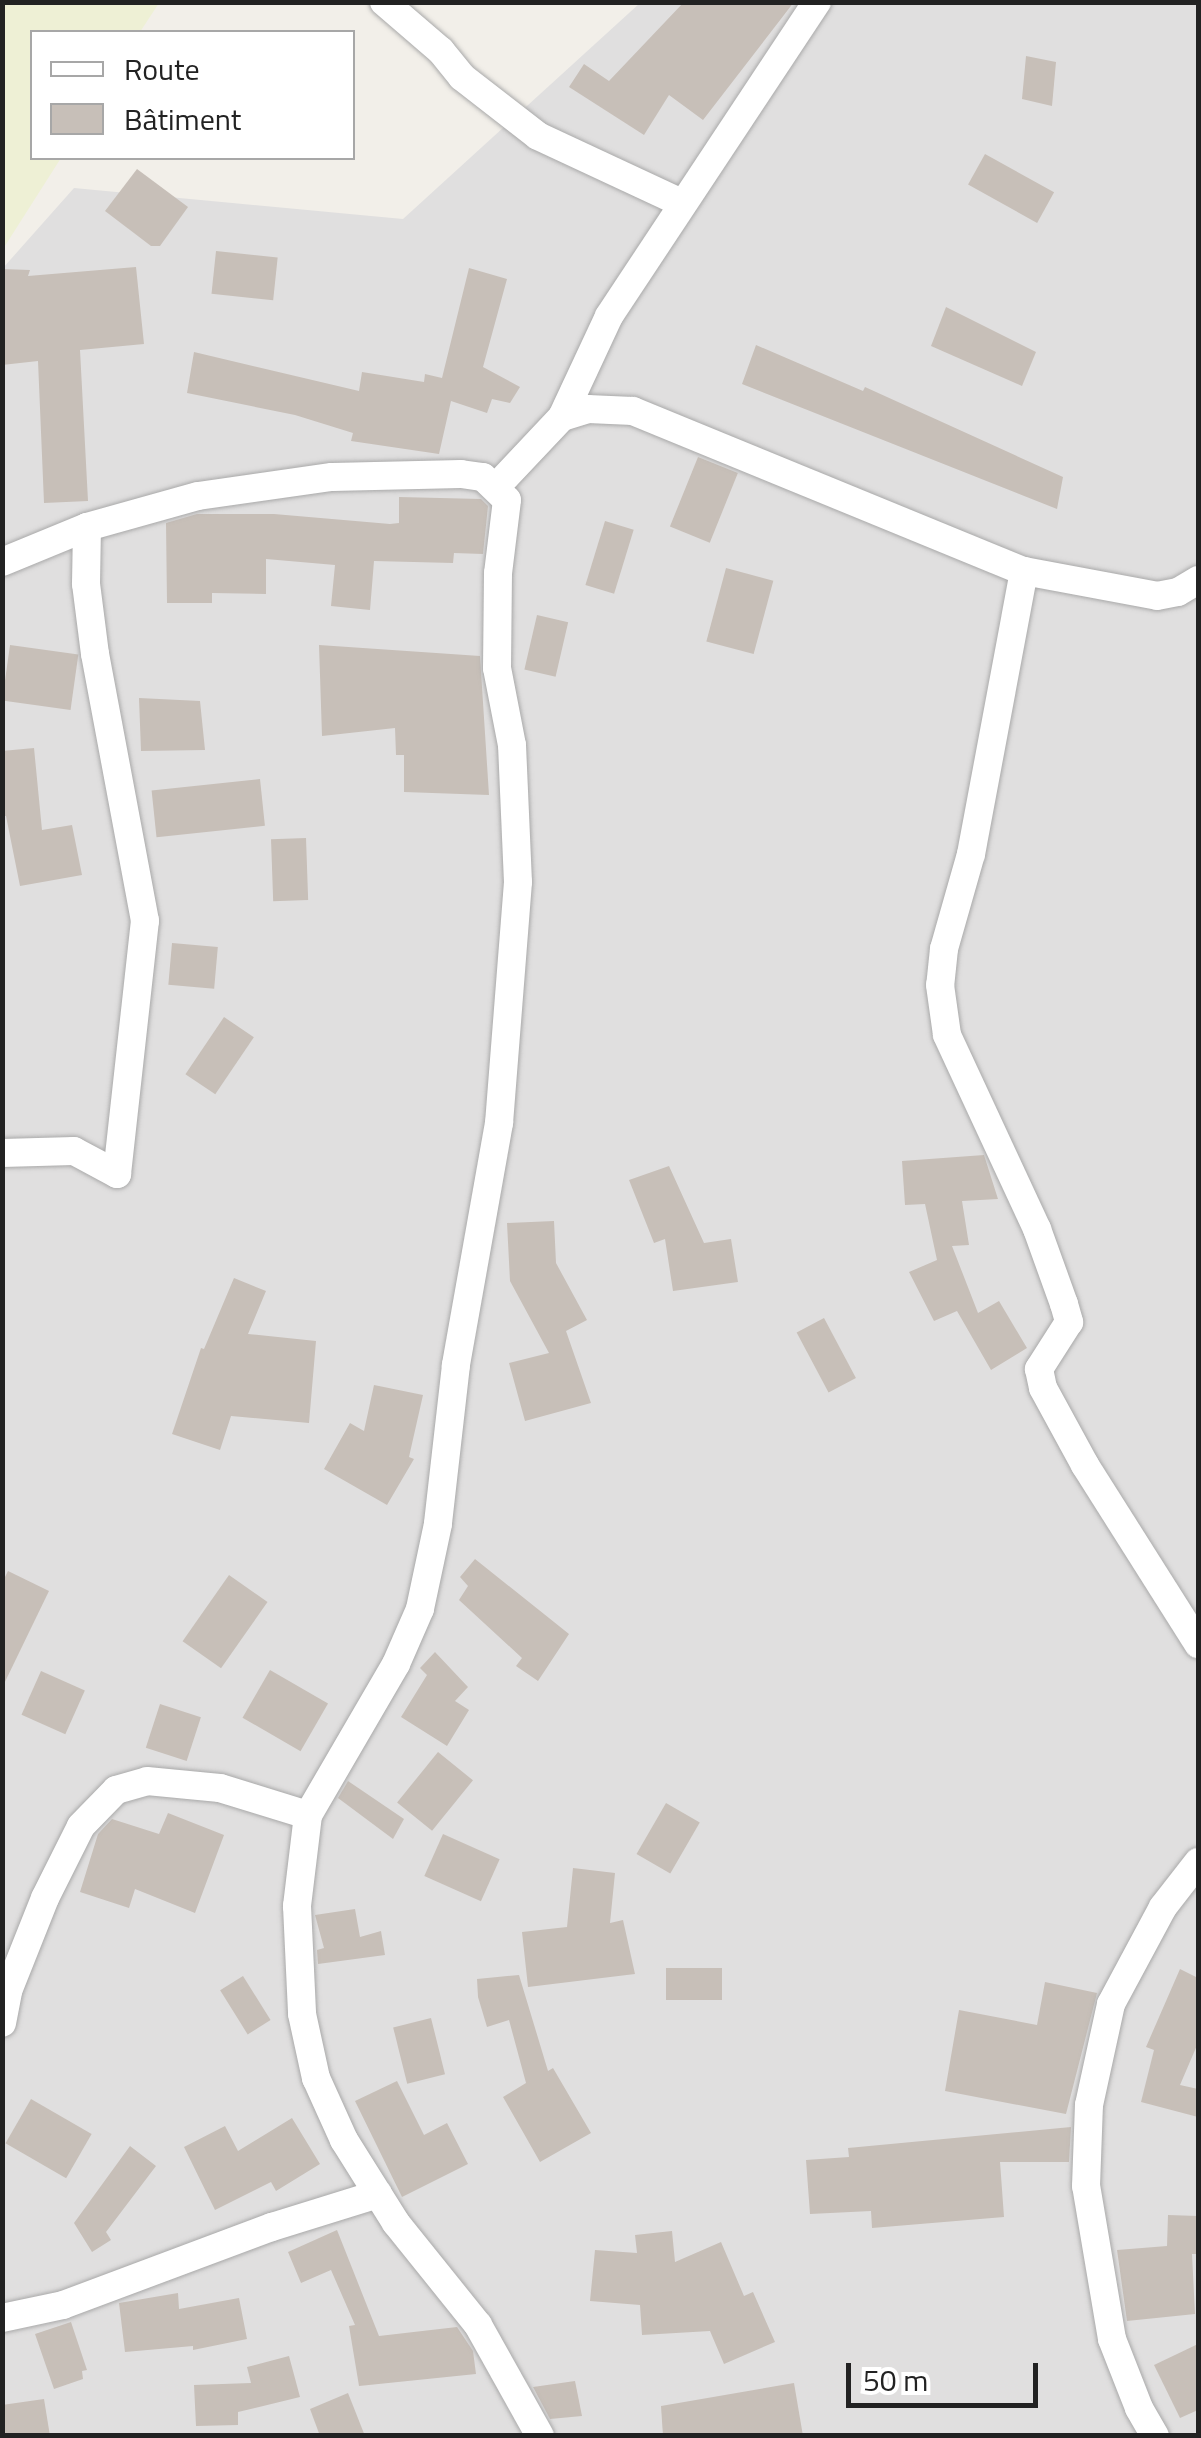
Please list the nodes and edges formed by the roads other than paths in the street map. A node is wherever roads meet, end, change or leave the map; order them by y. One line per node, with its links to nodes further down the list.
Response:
1 (384, 2): 3 (street)
2 (817, 2): 3 (street)
3 (682, 204): 4 (street)
4 (562, 417): 5 (street); 8 (street)
5 (496, 487): 6 (street); 12 (street)
6 (87, 527): 7 (street); 10 (street)
7 (2, 562)
8 (1024, 571): 9 (street); 11 (street)
9 (1198, 580)
10 (2, 1153)
11 (1198, 1644)
12 (308, 1815): 14 (street); 15 (street)
13 (1198, 1862): 18 (street)
14 (2, 2023)
15 (378, 2194): 16 (street); 17 (street)
16 (2, 2318)
17 (540, 2436)
18 (1155, 2436)

